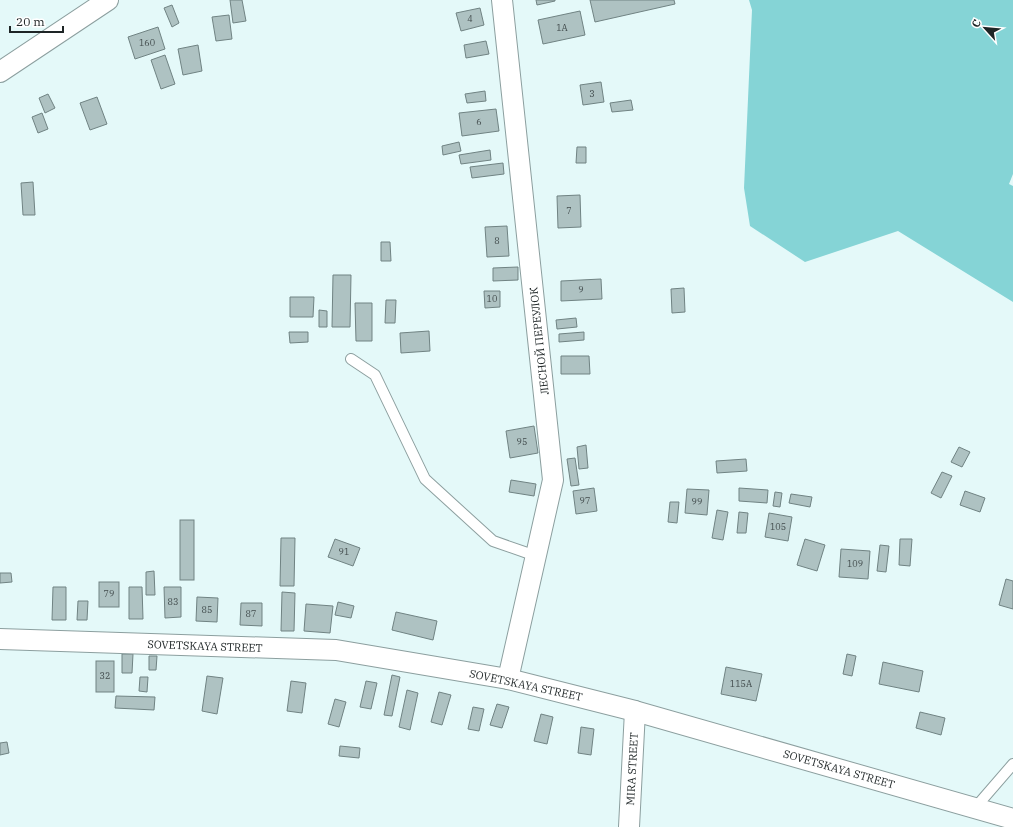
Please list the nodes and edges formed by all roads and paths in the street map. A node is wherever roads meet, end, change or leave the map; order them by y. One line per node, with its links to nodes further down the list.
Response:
1 (108, 0): 3 (street)
2 (502, 0): 5 (street, ЛЕСНОЙ ПЕРЕУЛОК)
3 (0, 72)
4 (351, 359): 5 (lane)
5 (536, 556): 7 (street, ЛЕСНОЙ ПЕРЕУЛОК)
6 (0, 639): 7 (street, SOVETSKAYA STREET)
7 (508, 679): 8 (street, SOVETSKAYA STREET)
8 (636, 711): 10 (street, SOVETSKAYA STREET); 12 (street, MIRA STREET)
9 (1013, 764): 10 (lane)
10 (975, 808): 11 (street, SOVETSKAYA STREET)
11 (1013, 819)
12 (629, 827)

